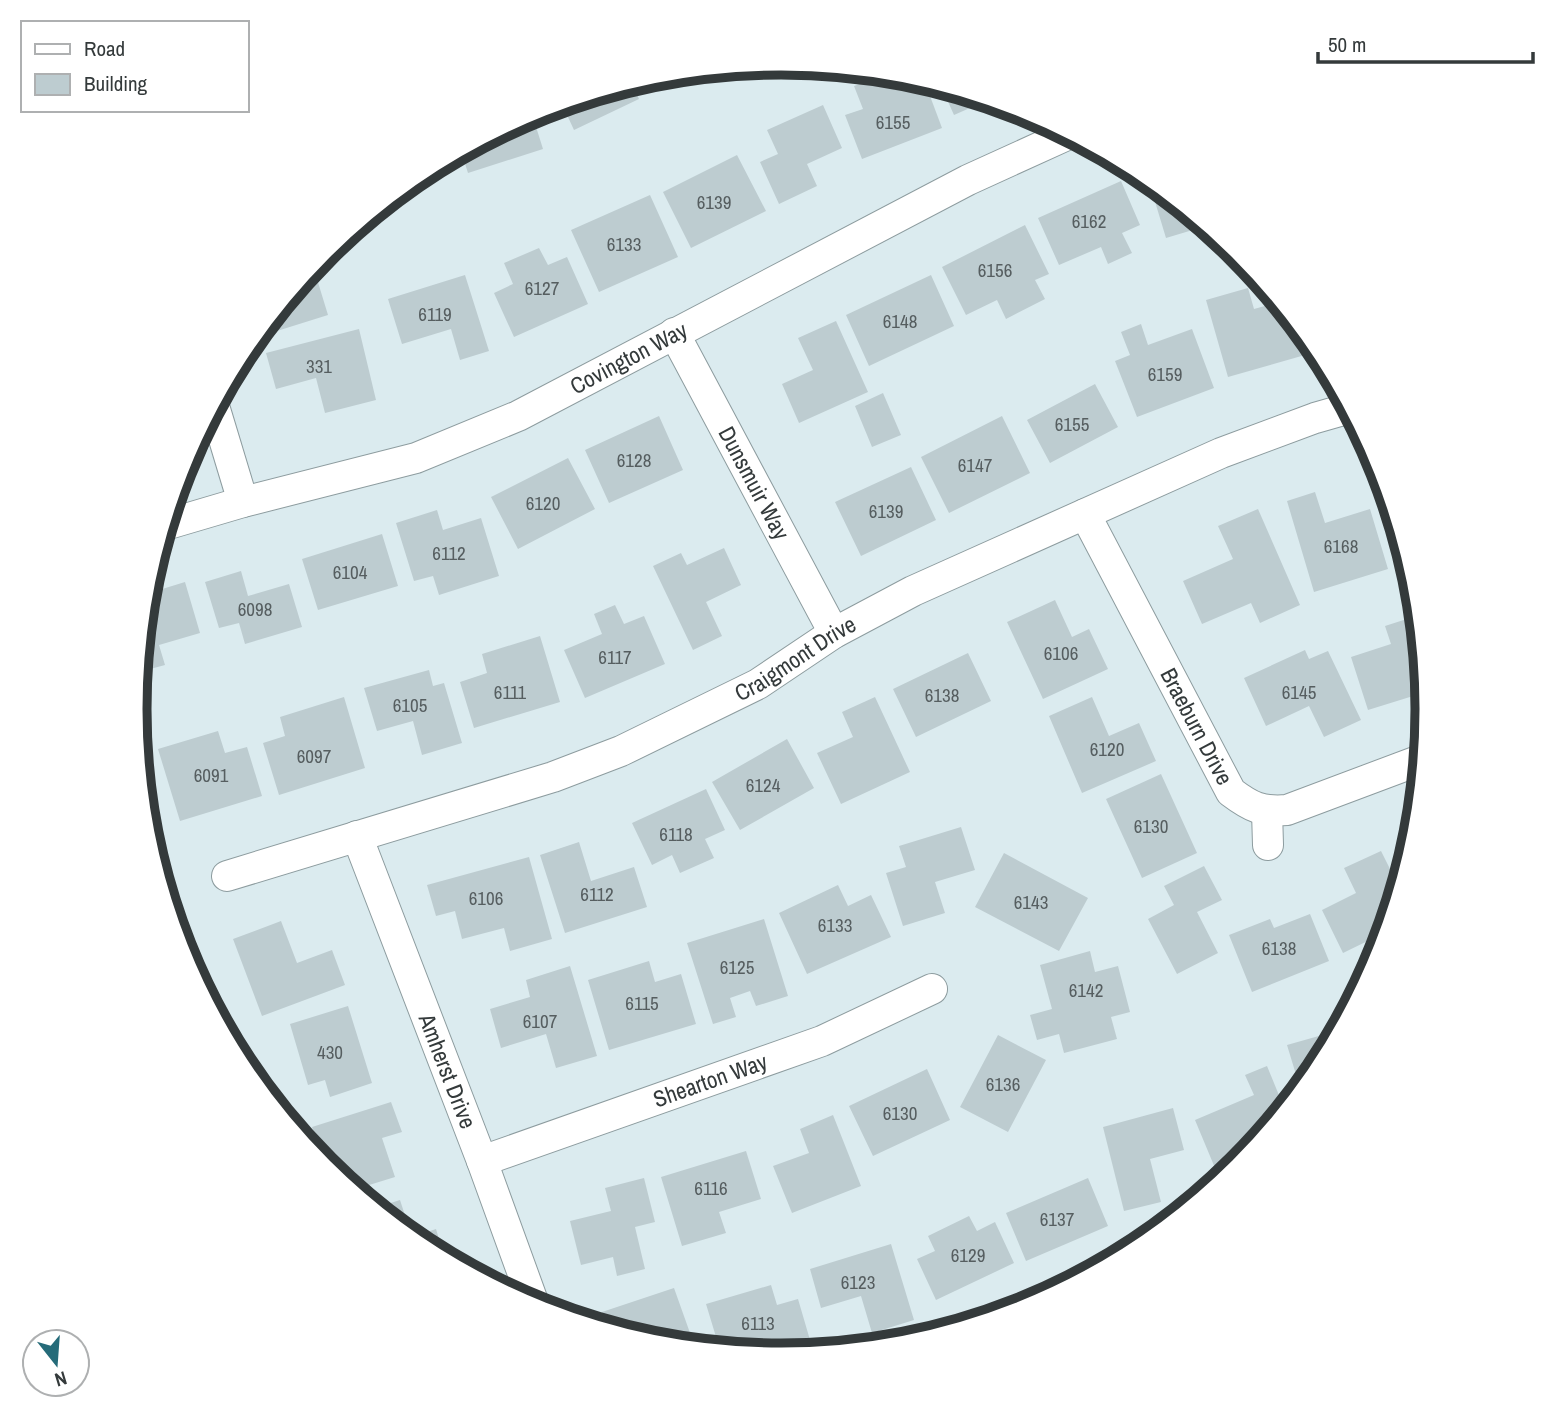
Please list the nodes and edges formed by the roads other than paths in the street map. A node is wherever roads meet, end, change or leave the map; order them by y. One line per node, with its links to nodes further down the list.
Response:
1 (1058, 139): 2 (street, Covington Way)
2 (674, 333): 5 (street, Covington Way); 8 (street, Dunsmuir Way)
3 (1341, 411): 6 (street, Craigmont Drive)
4 (218, 419): 5 (street)
5 (243, 502): 7 (street, Covington Way)
6 (1085, 514): 8 (street, Craigmont Drive); 10 (street, Braeburn Drive)
7 (176, 522)
8 (834, 633): 11 (street, Craigmont Drive)
9 (1413, 763): 10 (street)
10 (1267, 811): 12 (street)
11 (357, 836): 13 (street, Craigmont Drive); 15 (street, Amherst Drive)
12 (1268, 845)
13 (227, 876)
14 (932, 989): 15 (street, Shearton Way)
15 (482, 1161): 16 (street, Amherst Drive)
16 (529, 1291)

